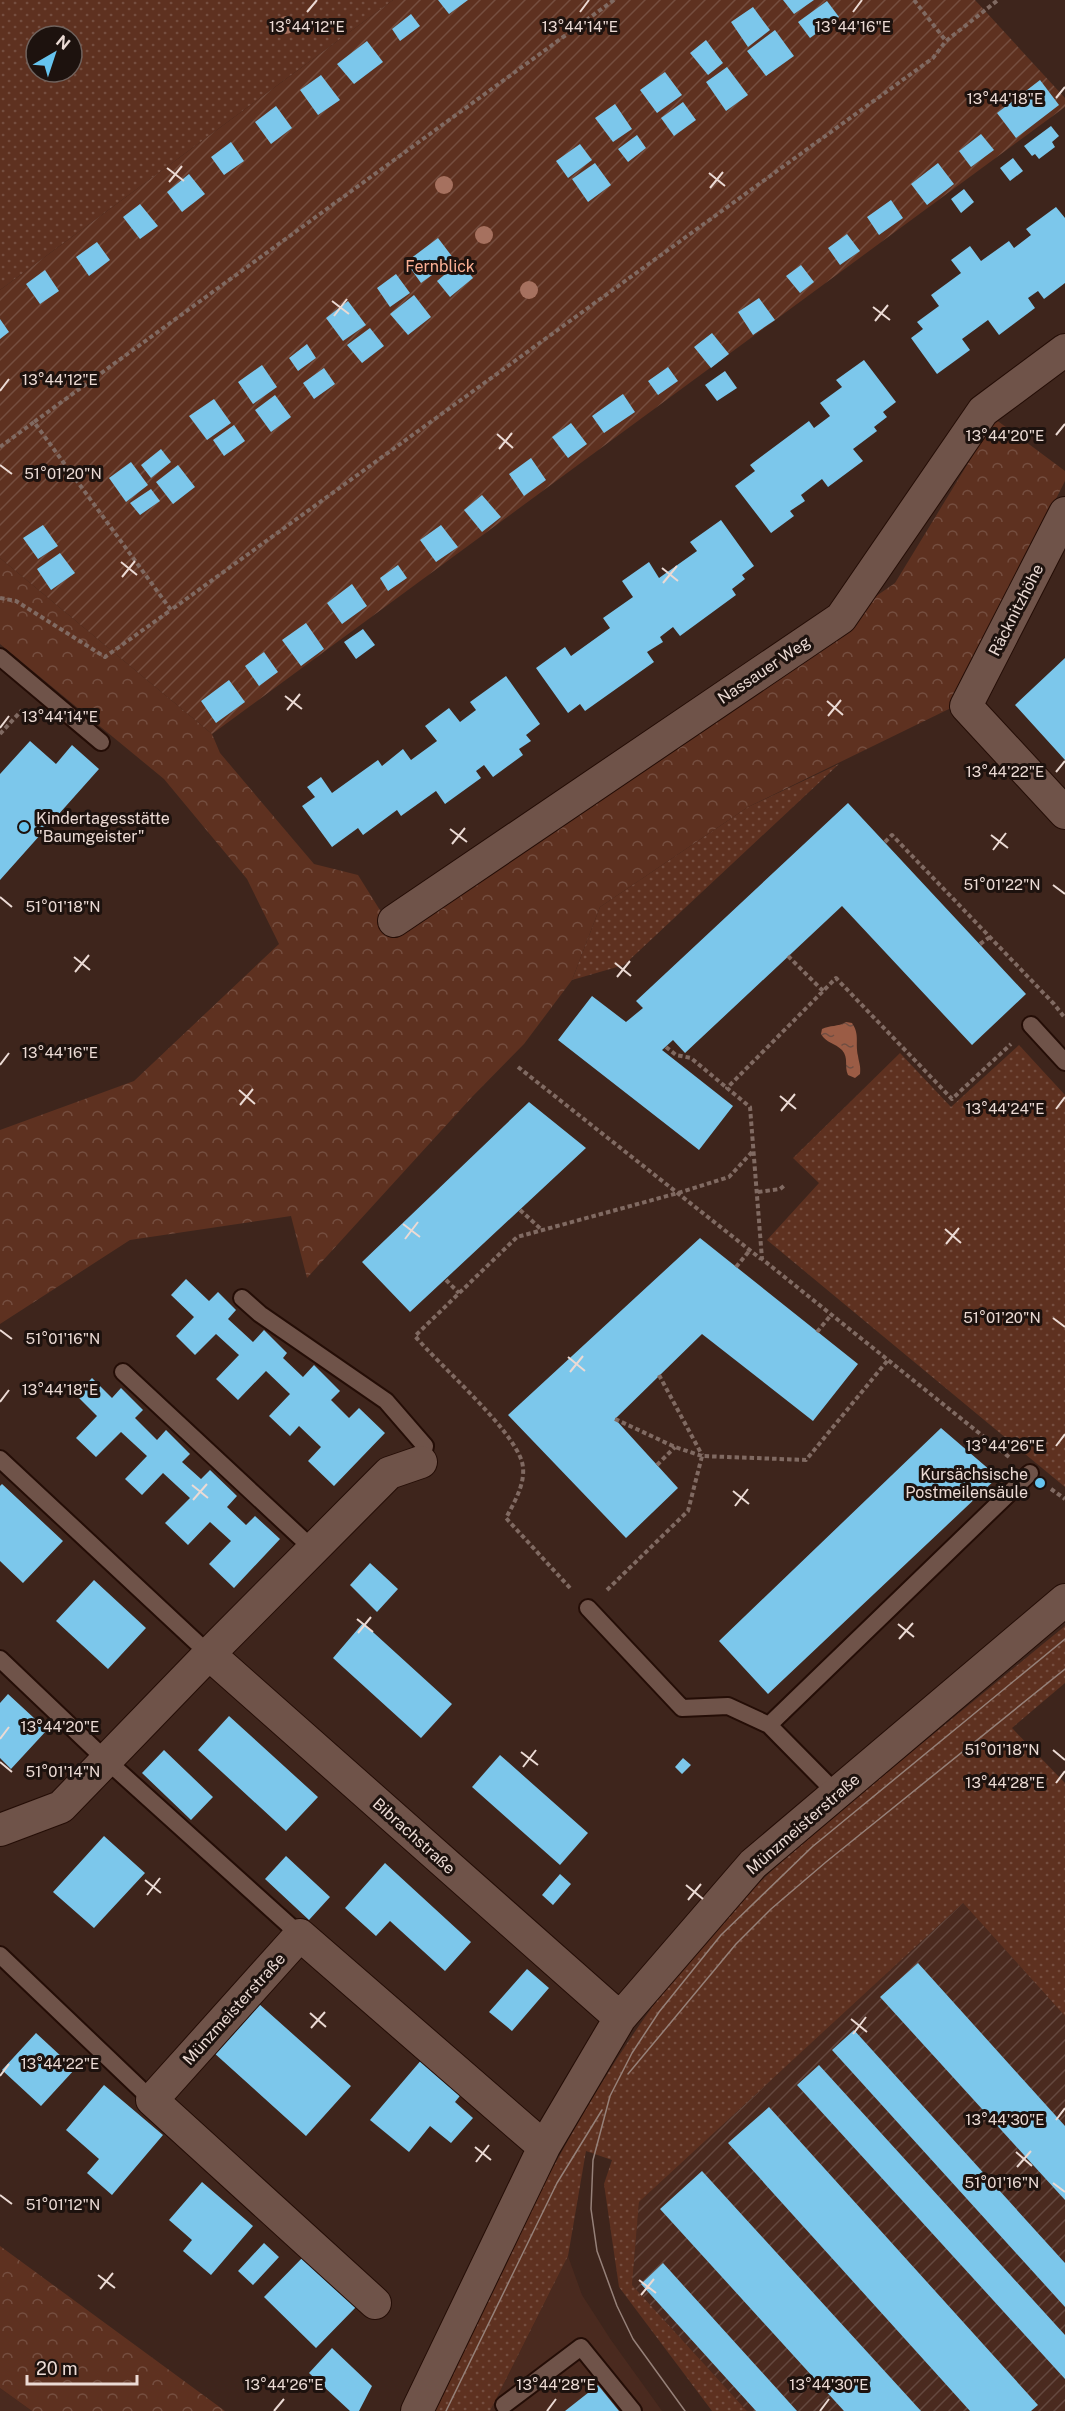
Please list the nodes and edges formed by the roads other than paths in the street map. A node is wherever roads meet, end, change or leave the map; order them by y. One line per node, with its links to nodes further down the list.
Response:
1 (1065, 350): 6 (street, Nassauer Weg)
2 (1065, 513): 5 (street, Räcknitzhöhe)
3 (0, 657): 4 (lane)
4 (101, 741)
5 (1065, 813)
6 (394, 921)
7 (1031, 1025): 8 (lane)
8 (1065, 1062)
9 (243, 1298): 12 (lane)
10 (123, 1372): 14 (lane)
11 (0, 1459): 17 (lane)
12 (421, 1462): 14 (street)
13 (1030, 1473): 19 (lane)
14 (314, 1550): 17 (street)
15 (1065, 1600): 21 (street, Münzmeisterstraße)
16 (588, 1608): 19 (lane)
17 (209, 1654): 20 (street); 25 (street, Bibrachstraße)
18 (0, 1659): 20 (lane)
19 (769, 1725): 21 (lane)
20 (105, 1759): 22 (street); 23 (lane)
21 (836, 1793): 25 (street, Münzmeisterstraße)
22 (0, 1830)
23 (300, 1935): 26 (street, Münzmeisterstraße); 27 (street)
24 (0, 1955): 26 (lane)
25 (620, 2018): 27 (street, Münzmeisterstraße)
26 (152, 2100): 28 (street)
27 (544, 2147): 30 (street, Münzmeisterstraße)
28 (375, 2303)
29 (504, 2405): 31 (lane)
30 (417, 2411)
31 (633, 2411)

